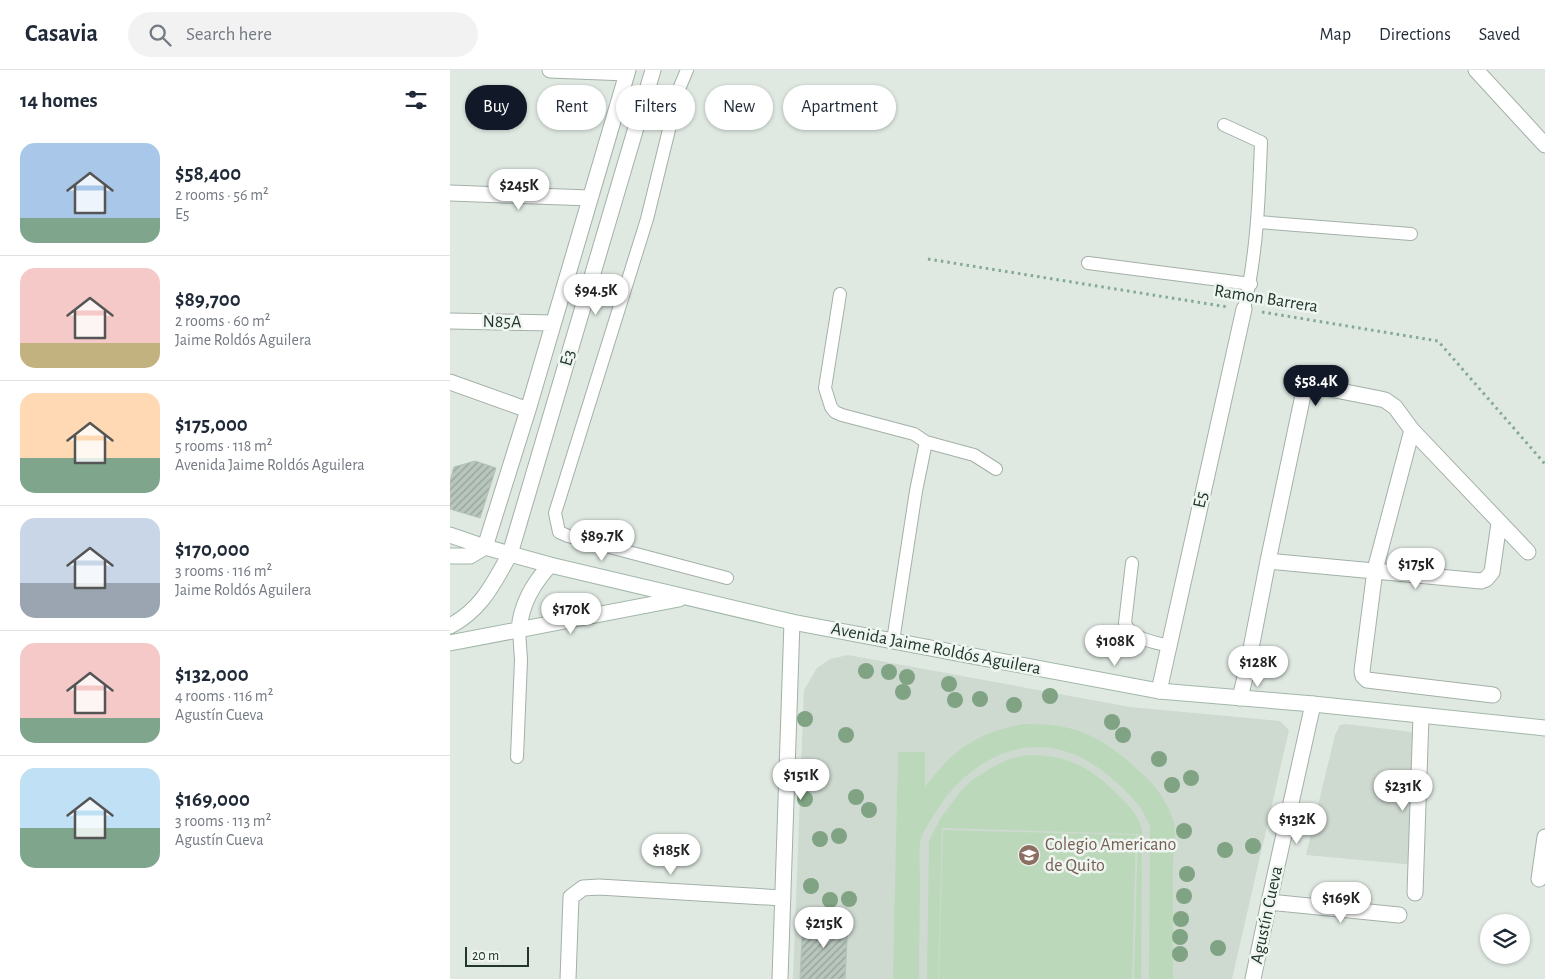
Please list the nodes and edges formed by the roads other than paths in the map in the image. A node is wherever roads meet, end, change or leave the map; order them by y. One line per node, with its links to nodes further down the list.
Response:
1 (550, 70): 5 (street)
2 (653, 70): 27 (street, E3)
3 (687, 70): 33 (lane)
4 (1476, 70): 7 (street)
5 (628, 72): 9 (street, E3)
6 (1224, 125): 10 (lane)
7 (1545, 144)
8 (450, 193): 9 (street)
9 (590, 198): 17 (street, E3)
10 (1258, 222): 11 (lane); 13 (lane)
11 (1412, 234)
12 (1088, 262): 13 (lane)
13 (1250, 284): 15 (lane)
14 (840, 294): 21 (lane)
15 (1244, 309): 40 (street, E5)
16 (450, 321): 17 (street, N85A)
17 (553, 323): 19 (street, E3)
18 (450, 382): 19 (street)
19 (528, 410): 25 (street, E3)
20 (1412, 430): 23 (street); 29 (street); 32 (street)
21 (926, 442): 22 (lane); 38 (lane)
22 (996, 469)
23 (1499, 523): 26 (street); 32 (street)
24 (450, 535): 25 (street)
25 (485, 547): 27 (street); 28 (street)
26 (1528, 552)
27 (510, 554): 31 (street, Avenida Jaime Roldós Aguilera); 36 (street, E3)
28 (450, 556)
29 (1268, 561): 32 (street); 43 (street)
30 (1132, 563): 40 (lane)
31 (550, 565): 34 (street, Avenida Jaime Roldós Aguilera); 37 (street)
32 (1375, 570): 42 (street)
33 (727, 578)
34 (686, 597): 35 (street, Avenida Jaime Roldós Aguilera); 37 (street)
35 (792, 622): 38 (street, Avenida Jaime Roldós Aguilera); 51 (street)
36 (450, 626)
37 (519, 630): 39 (street); 47 (lane)
38 (893, 641): 41 (street, Avenida Jaime Roldós Aguilera)
39 (450, 643)
40 (1169, 646): 41 (street, E5)
41 (1159, 691): 43 (street, Avenida Jaime Roldós Aguilera)
42 (1493, 695)
43 (1240, 698): 44 (street, Avenida Jaime Roldós Aguilera)
44 (1313, 704): 45 (street, Avenida Jaime Roldós Aguilera); 52 (street, Agustín Cueva)
45 (1421, 716): 46 (street, Avenida Jaime Roldós Aguilera); 50 (street)
46 (1545, 728)
47 (517, 757)
48 (1545, 837): 49 (street)
49 (1539, 879)
50 (1415, 893)
51 (783, 898): 54 (street); 55 (street)
52 (1269, 902): 53 (street); 56 (street, Agustín Cueva)
53 (1400, 915)
54 (568, 979)
55 (780, 979)
56 (1253, 979)

